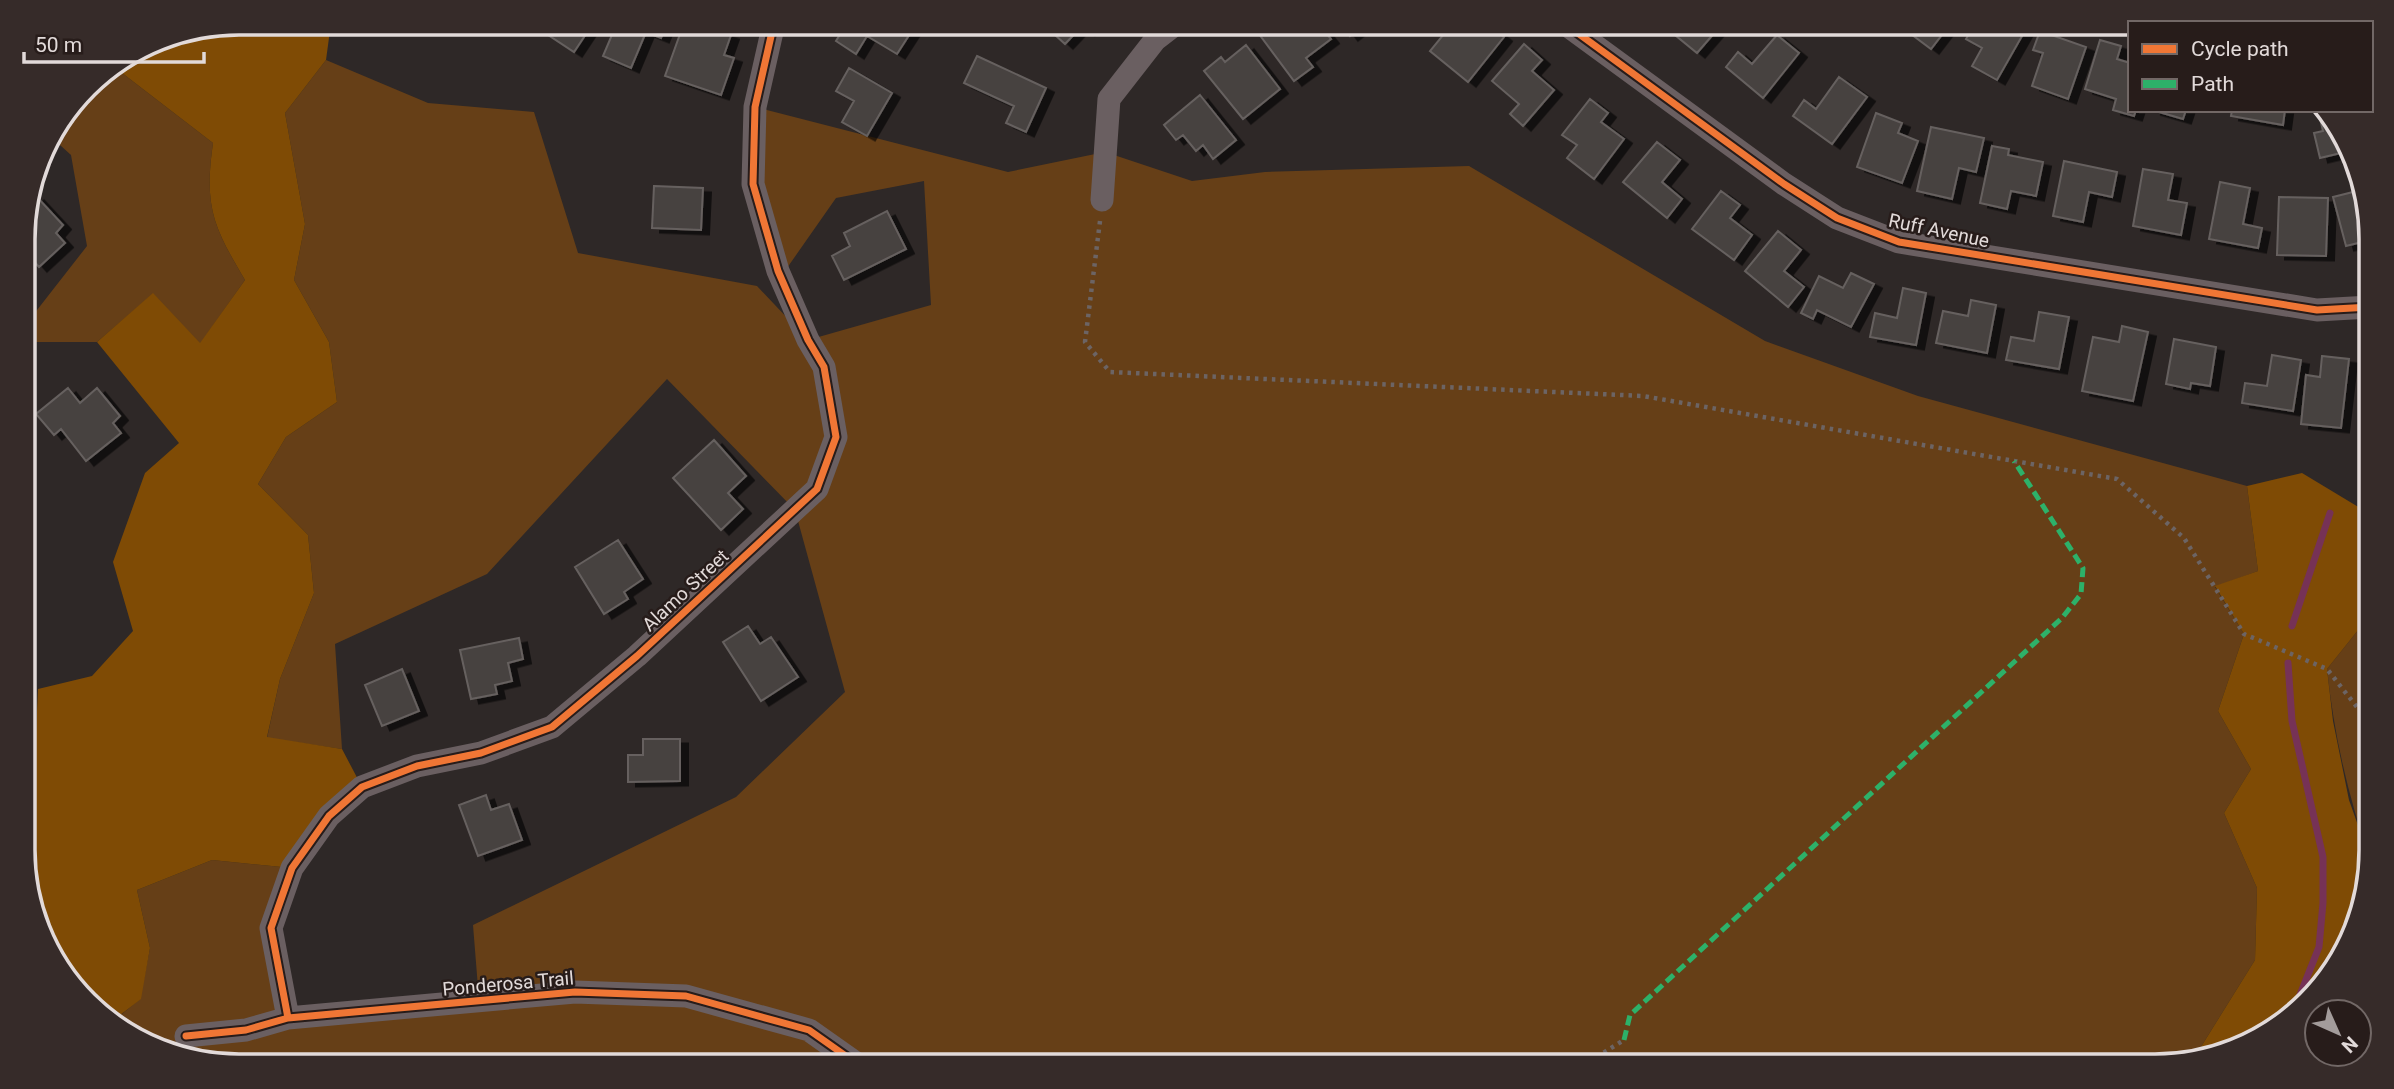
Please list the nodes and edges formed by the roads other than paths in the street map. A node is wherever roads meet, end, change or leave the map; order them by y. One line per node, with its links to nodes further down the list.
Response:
1 (771, 35): 6 (street, Alamo Street)
2 (1161, 35): 4 (street)
3 (1580, 35): 5 (street, Ruff Avenue)
4 (1102, 200)
5 (2359, 308)
6 (288, 1018): 7 (street, Ponderosa Trail); 8 (street, Ponderosa Trail)
7 (186, 1035)
8 (843, 1054)

